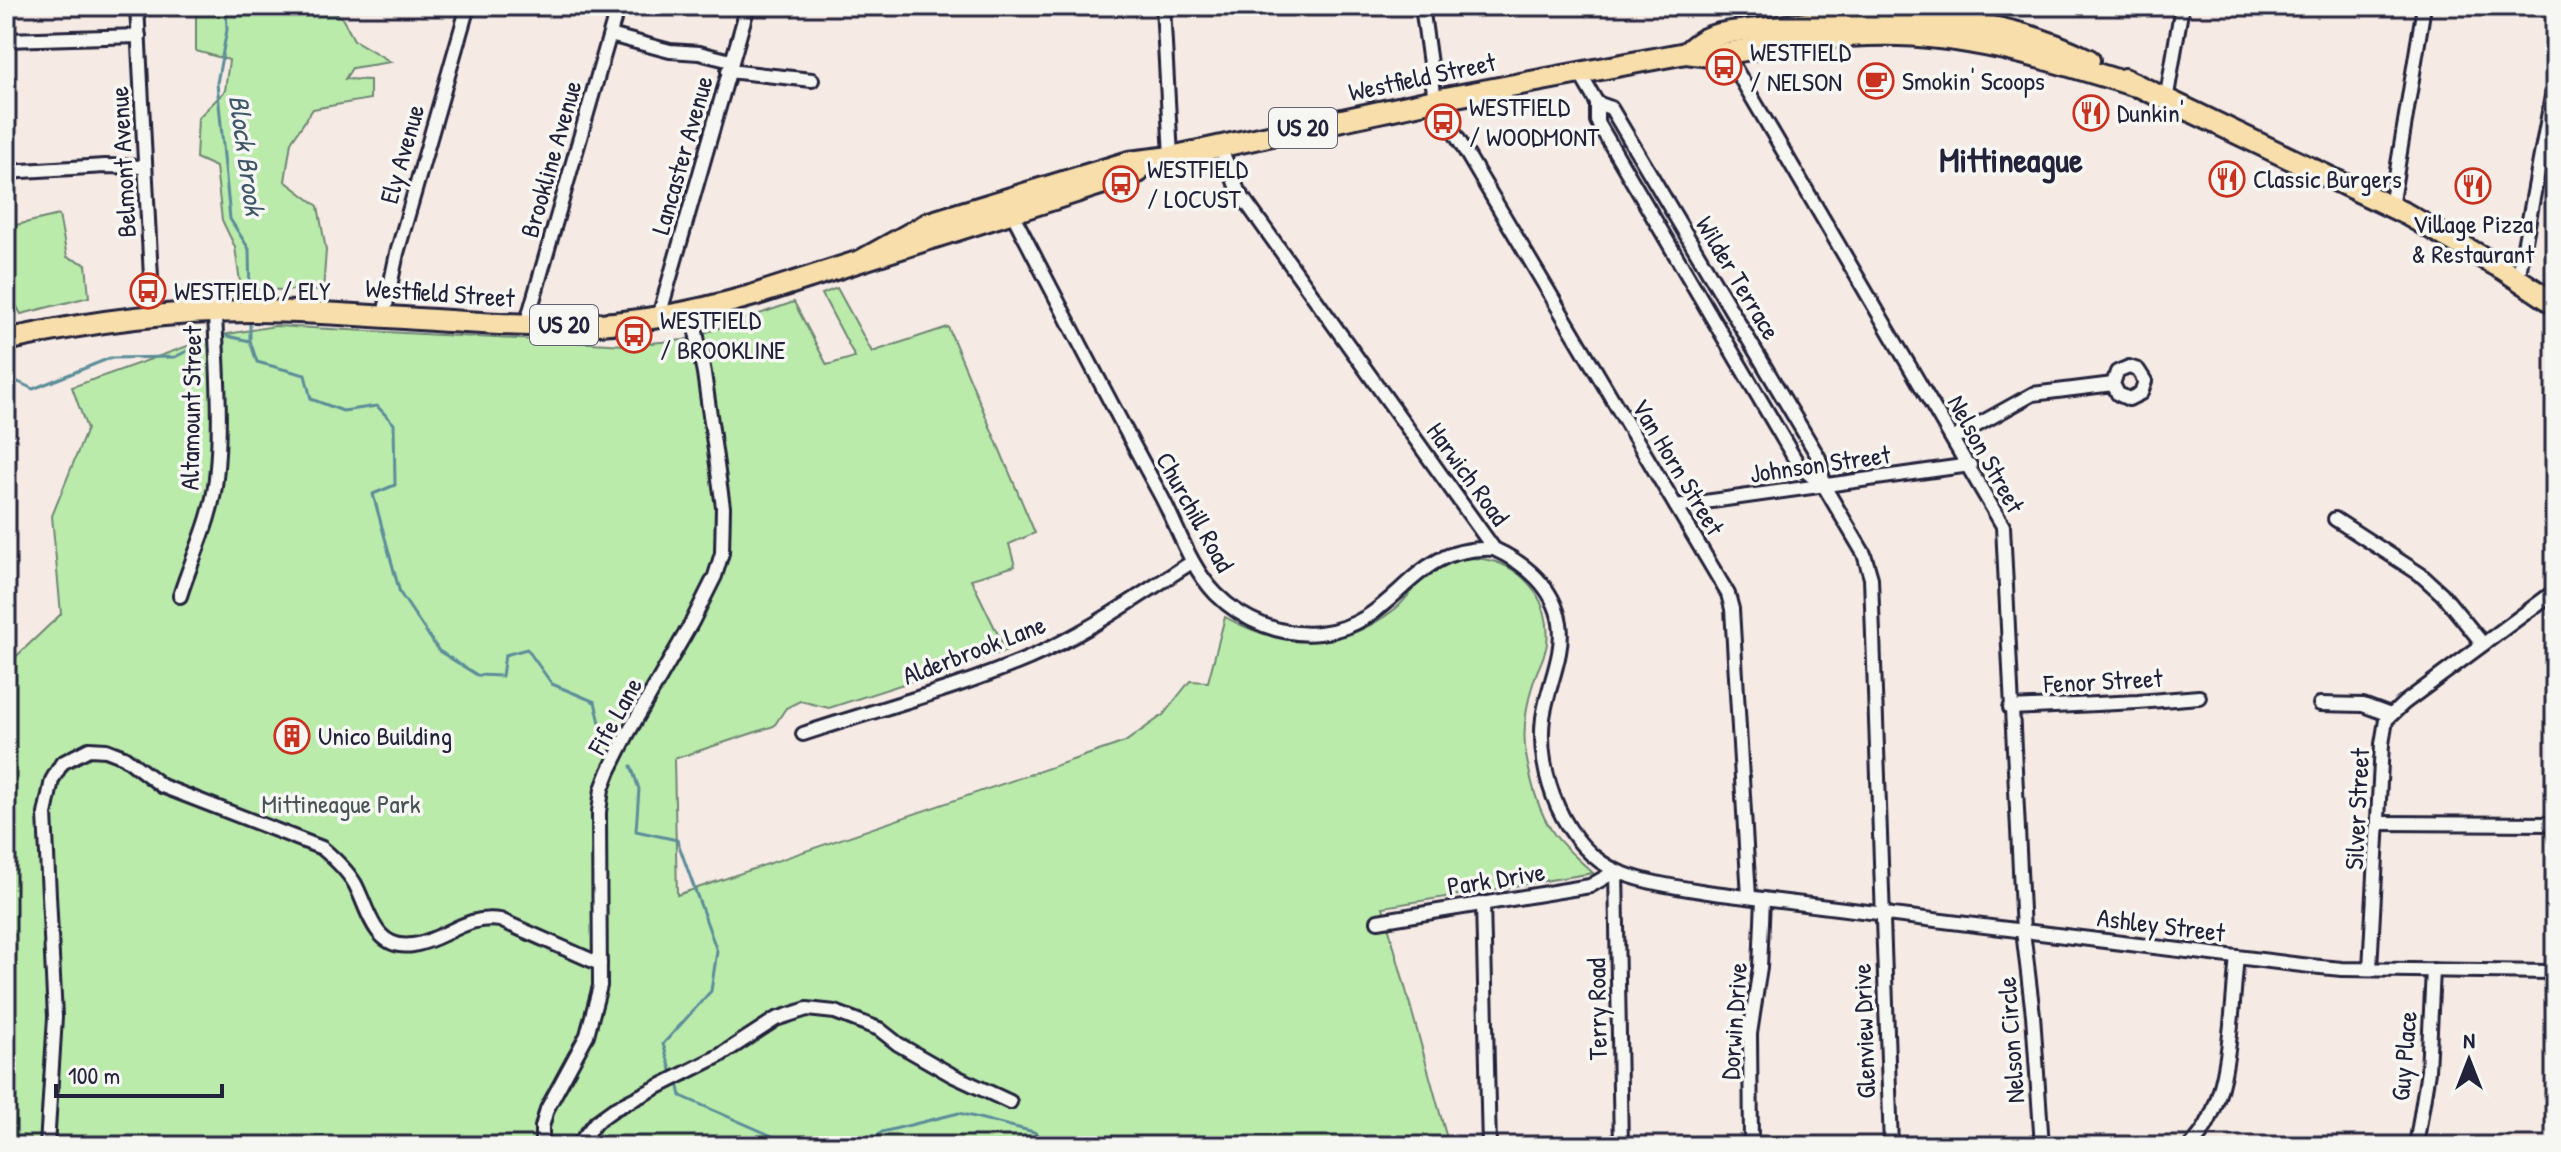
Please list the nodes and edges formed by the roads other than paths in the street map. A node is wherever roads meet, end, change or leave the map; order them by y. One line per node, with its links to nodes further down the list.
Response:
1 (137, 6): 16 (street, Belmont Avenue)
2 (468, 6): 40 (street, Ely Avenue)
3 (618, 6): 15 (street, Brookline Avenue)
4 (748, 6): 20 (street, Lancaster Avenue)
5 (1163, 6): 29 (street)
6 (1422, 6): 25 (street)
7 (1855, 6): 13 (main road)
8 (1932, 6): 12 (main road)
9 (1971, 6): 14 (main road)
10 (2182, 6): 26 (street)
11 (2424, 6): 33 (street)
12 (1902, 17): 13 (main road, Westfield Street / US 20); 14 (main road, Westfield Street / US 20)
13 (1806, 23): 18 (main road, Westfield Street / US 20)
14 (2010, 32): 24 (main road, Westfield Street / US 20)
15 (610, 35): 20 (street); 43 (street, Brookline Avenue)
16 (139, 36): 17 (street); 30 (street, Belmont Avenue)
17 (6, 40)
18 (1686, 53): 19 (main road, Westfield Street / US 20); 21 (main road, Westfield Street / US 20)
19 (1726, 53): 24 (main road, Westfield Street / US 20); 48 (street, Nelson Street)
20 (729, 66): 22 (street); 42 (street, Lancaster Avenue)
21 (1579, 72): 25 (main road, Westfield Street / US 20); 27 (street, Wilder Terrace)
22 (812, 80)
23 (2555, 80): 36 (street)
24 (2136, 86): 26 (main road, Westfield Street / US 20)
25 (1435, 100): 28 (main road, Westfield Street / US 20); 51 (street, Van Horn Street)
26 (2166, 101): 33 (main road, Westfield Street / US 20)
27 (1597, 103): 34 (street, Wilder Terrace); 35 (street, Wilder Terrace)
28 (1220, 146): 29 (main road, Westfield Street / US 20); 53 (street, Harwich Road)
29 (1171, 157): 32 (main road, Westfield Street / US 20)
30 (145, 167): 31 (street); 41 (street, Belmont Avenue)
31 (6, 172)
32 (1009, 206): 38 (main road, Westfield Street / US 20); 54 (street, Churchill Road)
33 (2391, 207): 36 (main road, Westfield Street / US 20)
34 (1678, 221): 35 (street); 45 (street, Wilder Terrace)
35 (1661, 230): 46 (street, Wilder Terrace)
36 (2518, 279): 37 (main road, Westfield Street / US 20)
37 (2555, 304)
38 (692, 311): 42 (main road, Westfield Street / US 20); 72 (street, Fife Lane)
39 (215, 312): 40 (main road, Westfield Street / US 20); 41 (main road, Westfield Street / US 20); 56 (street, Altamount Street)
40 (384, 315): 43 (main road, Westfield Street / US 20)
41 (153, 316): 44 (main road, Westfield Street / US 20)
42 (659, 316): 43 (main road, Westfield Street / US 20)
43 (526, 325)
44 (6, 340)
45 (1749, 340): 46 (street); 50 (street, Wilder Terrace)
46 (1731, 351): 50 (street, Wilder Terrace)
47 (2113, 384): 48 (street)
48 (1954, 438): 49 (street, Nelson Street)
49 (1970, 465): 50 (street, Johnson Street); 60 (street, Nelson Street)
50 (1824, 486): 51 (street, Johnson Street); 68 (street, Wilder Terrace)
51 (1676, 506): 66 (street, Van Horn Street)
52 (2335, 519): 57 (street)
53 (1494, 549): 54 (street, Churchill Road); 65 (street, Harwich Road)
54 (1192, 562): 62 (street, Alderbrook Lane)
55 (2555, 591): 57 (street, Silver Street)
56 (180, 596)
57 (2483, 644): 61 (street, Silver Street)
58 (2199, 697): 60 (street, Fenor Street)
59 (2320, 704): 61 (street)
60 (2010, 708): 70 (street, Nelson Street)
61 (2390, 715): 63 (street, Silver Street)
62 (803, 734)
63 (2378, 823): 64 (street); 73 (street, Silver Street)
64 (2555, 824)
65 (1616, 871): 66 (street, Harwich Road); 67 (street, Park Drive); 81 (street, Terry Road)
66 (1756, 898): 68 (street, Ashley Street); 82 (street, Dorwin Drive)
67 (1483, 903): 69 (street, Park Drive); 80 (street)
68 (1882, 913): 70 (street, Ashley Street); 83 (street, Glenview Drive)
69 (1378, 921)
70 (2023, 931): 71 (street, Ashley Street); 84 (street, Nelson Circle)
71 (2237, 957): 73 (street, Ashley Street); 85 (street)
72 (600, 964): 77 (street); 78 (street, Fife Lane)
73 (2370, 969): 74 (street, Ashley Street)
74 (2433, 970): 75 (street, Ashley Street); 86 (street, Guy Place)
75 (2555, 972)
76 (1010, 1102): 79 (street)
77 (47, 1146)
78 (542, 1146)
79 (577, 1146)
80 (1489, 1146)
81 (1621, 1146)
82 (1751, 1146)
83 (1891, 1146)
84 (2042, 1146)
85 (2190, 1146)
86 (2416, 1146)

